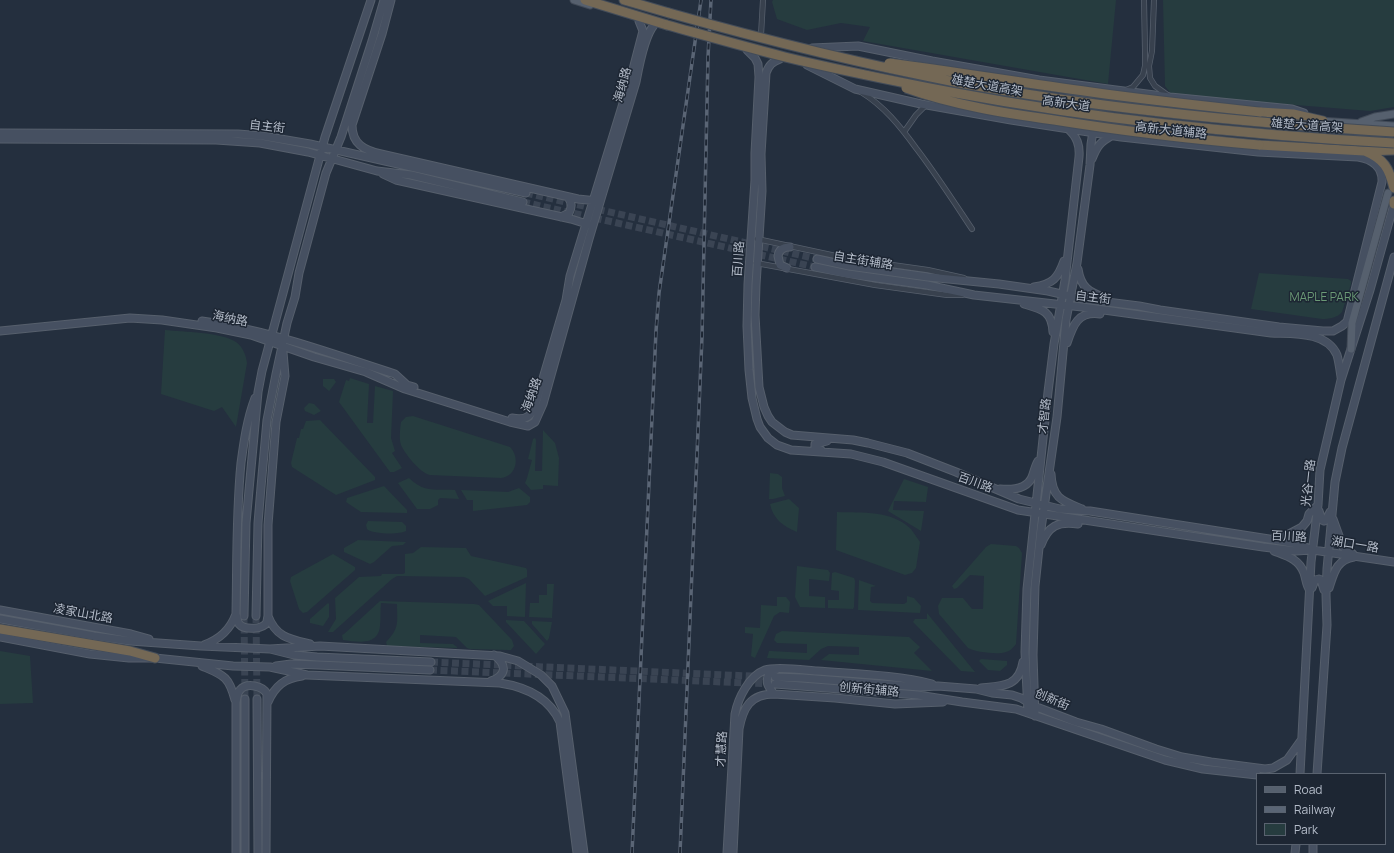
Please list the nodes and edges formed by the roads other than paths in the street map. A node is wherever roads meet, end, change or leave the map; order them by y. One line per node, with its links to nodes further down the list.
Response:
1 (371, 0): 44 (main road)
2 (384, 0): 46 (main road)
3 (391, 0): 48 (main road)
4 (574, 0): 12 (main road)
5 (585, 0): 22 (highway, 雄楚大道高架, bridge)
6 (624, 0): 19 (highway, 雄楚大道高架, bridge)
7 (636, 0): 11 (main road)
8 (763, 0): 16 (street)
9 (1144, 0): 25 (street)
10 (1154, 0): 26 (street)
11 (672, 11)
12 (639, 21): 13 (main road); 57 (main road, 海纳路)
13 (654, 25): 14 (main road); 57 (main road, 海纳路)
14 (667, 29)
15 (745, 31): 16 (main road, 高新大道)
16 (760, 36): 17 (main road, 高新大道)
17 (812, 48): 23 (main road); 27 (main road, 高新大道)
18 (744, 49): 20 (main road, 高新大道); 63 (main road, 百川路)
19 (826, 54): 31 (highway, bridge); 38 (highway, 雄楚大道高架, bridge)
20 (780, 59): 21 (main road, 高新大道); 63 (main road, 百川路)
21 (806, 65): 24 (main road, 高新大道辅路); 30 (main road, 高新大道)
22 (879, 78): 43 (highway, 雄楚大道高架, bridge); 47 (highway, bridge)
23 (1039, 80): 25 (main road); 27 (main road)
24 (855, 89): 28 (main road, 高新大道辅路); 36 (street)
25 (1124, 91): 26 (main road)
26 (1170, 97): 31 (main road)
27 (1091, 100): 32 (main road, 高新大道)
28 (926, 105): 35 (main road, 高新大道辅路); 36 (street)
29 (1394, 114): 33 (main road)
30 (1095, 119): 37 (main road, 才智路); 42 (main road, 高新大道)
31 (1323, 121): 32 (main road, 高新大道); 33 (main road, 高新大道)
32 (1293, 122): 42 (main road)
33 (1358, 123): 34 (main road, 高新大道)
34 (1394, 126)
35 (1068, 129): 37 (main road, 高新大道辅路); 65 (main road, 才智路)
36 (904, 132): 62 (street)
37 (1093, 132): 40 (main road, 高新大道辅路); 51 (main road, 才智路)
38 (1394, 132)
39 (0, 133): 44 (main road, 自主街)
40 (1113, 135): 51 (main road); 82 (main road, 高新大道辅路)
41 (0, 139): 49 (main road, 自主街)
42 (1317, 141): 45 (main road, 高新大道)
43 (1394, 143)
44 (322, 147): 46 (main road, 自主街); 49 (main road)
45 (1394, 148): 47 (highway)
46 (335, 150): 50 (main road); 52 (main road, 自主街)
47 (1364, 151): 54 (highway)
48 (380, 154): 52 (main road); 56 (main road)
49 (320, 156): 50 (main road, 自主街); 84 (main road)
50 (331, 159): 53 (main road, 自主街); 85 (main road)
51 (1090, 165): 69 (main road, 才智路)
52 (411, 168): 55 (main road, 自主街)
53 (377, 172): 58 (main road, 自主街); 60 (main road)
54 (1391, 190): 80 (main road)
55 (526, 193)
56 (568, 197): 57 (main road); 60 (main road)
57 (597, 201): 61 (main road, 海纳路)
58 (523, 202)
59 (1394, 205): 87 (main road, 光谷一路)
60 (561, 217): 61 (main road)
61 (590, 225): 85 (main road, 海纳路)
62 (972, 229)
63 (755, 239): 64 (street, 自主街辅路); 67 (main road, 百川路); 68 (main road, 百川路)
64 (790, 247): 70 (main road); 71 (street, 自主街辅路)
65 (1068, 247): 72 (main road); 74 (main road, 才智路)
66 (1394, 257): 99 (main road)
67 (750, 262): 68 (street, 自主街辅路); 92 (main road, 百川路)
68 (757, 263): 70 (street, 自主街辅路); 91 (main road, 百川路)
69 (1077, 263): 75 (main road, 才智路); 77 (main road)
70 (787, 268): 73 (street, 自主街辅路)
71 (976, 281): 72 (main road, 自主街); 73 (main road, 自主街)
72 (1023, 288): 74 (main road, 自主街)
73 (974, 295): 76 (main road, 自主街)
74 (1063, 295): 75 (main road, 自主街); 78 (main road, 才智路)
75 (1071, 296): 77 (main road, 自主街); 79 (main road, 才智路)
76 (1006, 299): 78 (main road, 自主街); 86 (main road)
77 (1115, 302): 82 (main road, 自主街)
78 (1061, 305): 79 (main road, 自主街); 86 (main road, 才智路)
79 (1069, 306): 81 (main road, 自主街); 88 (main road, 才智路)
80 (1354, 313): 82 (main road, 自主街); 87 (main road)
81 (1159, 318): 88 (main road); 89 (main road, 自主街)
82 (1347, 322)
83 (0, 331): 84 (main road, 海纳路)
84 (271, 338): 85 (main road, 海纳路); 90 (main road)
85 (284, 342): 117 (main road); 118 (main road)
86 (1054, 344): 93 (main road, 才智路)
87 (1351, 349): 89 (main road, 光谷一路)
88 (1064, 351): 94 (main road, 才智路)
89 (1341, 380): 98 (main road, 光谷一路)
90 (258, 392): 115 (main road); 116 (main road)
91 (841, 439): 92 (main road); 95 (main road, 百川路)
92 (828, 452): 101 (main road, 百川路)
93 (1041, 455): 95 (main road); 96 (main road, 才智路)
94 (1050, 465): 97 (main road, 才智路); 100 (main road)
95 (998, 489): 96 (main road, 百川路)
96 (1036, 503): 97 (main road, 百川路); 101 (main road, 才智路)
97 (1043, 505): 100 (main road, 百川路); 102 (main road, 才智路)
98 (1318, 505): 99 (main road); 105 (main road); 107 (main road, 光谷一路)
99 (1333, 505): 103 (main road)
100 (1090, 511): 105 (main road, 百川路)
101 (1034, 513): 102 (main road, 百川路); 125 (main road, 才智路)
102 (1042, 514): 104 (main road, 百川路); 109 (main road, 才智路)
103 (1332, 516): 108 (main road); 110 (main road)
104 (1126, 527): 106 (main road, 百川路); 109 (main road)
105 (1270, 539): 107 (main road, 百川路)
106 (1263, 546): 107 (main road, 百川路); 112 (main road)
107 (1313, 550): 108 (main road, 湖口一路); 112 (main road, 光谷一路)
108 (1329, 552): 110 (main road, 湖口一路); 113 (main road)
109 (1038, 555): 143 (main road, 才智路)
110 (1359, 556): 111 (main road, 湖口一路); 113 (main road)
111 (1394, 562)
112 (1310, 592): 113 (main road); 145 (main road, 光谷一路)
113 (1326, 595): 147 (main road)
114 (0, 610): 121 (main road, 凌家山北路)
115 (236, 614): 118 (main road); 122 (main road)
116 (244, 616)
117 (256, 616)
118 (268, 616): 123 (main road)
119 (0, 619): 121 (main road)
120 (2, 632): 127 (highway)
121 (161, 643): 122 (main road)
122 (201, 646): 124 (main road)
123 (320, 646): 124 (main road); 126 (main road)
124 (270, 649): 128 (main road)
125 (1025, 652): 136 (main road); 143 (main road, 才智路)
126 (494, 655): 134 (main road); 154 (main road)
127 (155, 658): 129 (main road)
128 (430, 662)
129 (194, 663): 130 (main road); 140 (main road)
130 (270, 667): 132 (main road); 133 (main road)
131 (778, 669): 135 (main road, 创新街辅路); 137 (main road); 155 (main road, 才慧路)
132 (430, 670)
133 (307, 675): 134 (main road); 142 (main road)
134 (489, 682): 153 (main road)
135 (938, 686): 136 (main road, 创新街); 141 (main road, 创新街)
136 (976, 689): 143 (main road, 创新街)
137 (774, 694): 141 (main road, 创新街辅路); 156 (main road, 才慧路)
138 (245, 699): 150 (main road)
139 (257, 699): 151 (main road)
140 (236, 702): 142 (main road); 149 (main road)
141 (962, 702): 144 (main road, 创新街)
142 (267, 704): 152 (main road)
143 (1031, 704): 144 (main road, 才智路); 145 (main road, 创新街)
144 (1031, 714): 148 (main road, 创新街)
145 (1302, 739): 146 (main road, 光谷一路)
146 (1300, 773)
147 (1318, 773)
148 (1256, 775)
149 (236, 853)
150 (245, 853)
151 (258, 853)
152 (266, 853)
153 (577, 853)
154 (584, 853)
155 (727, 853)
156 (733, 853)

